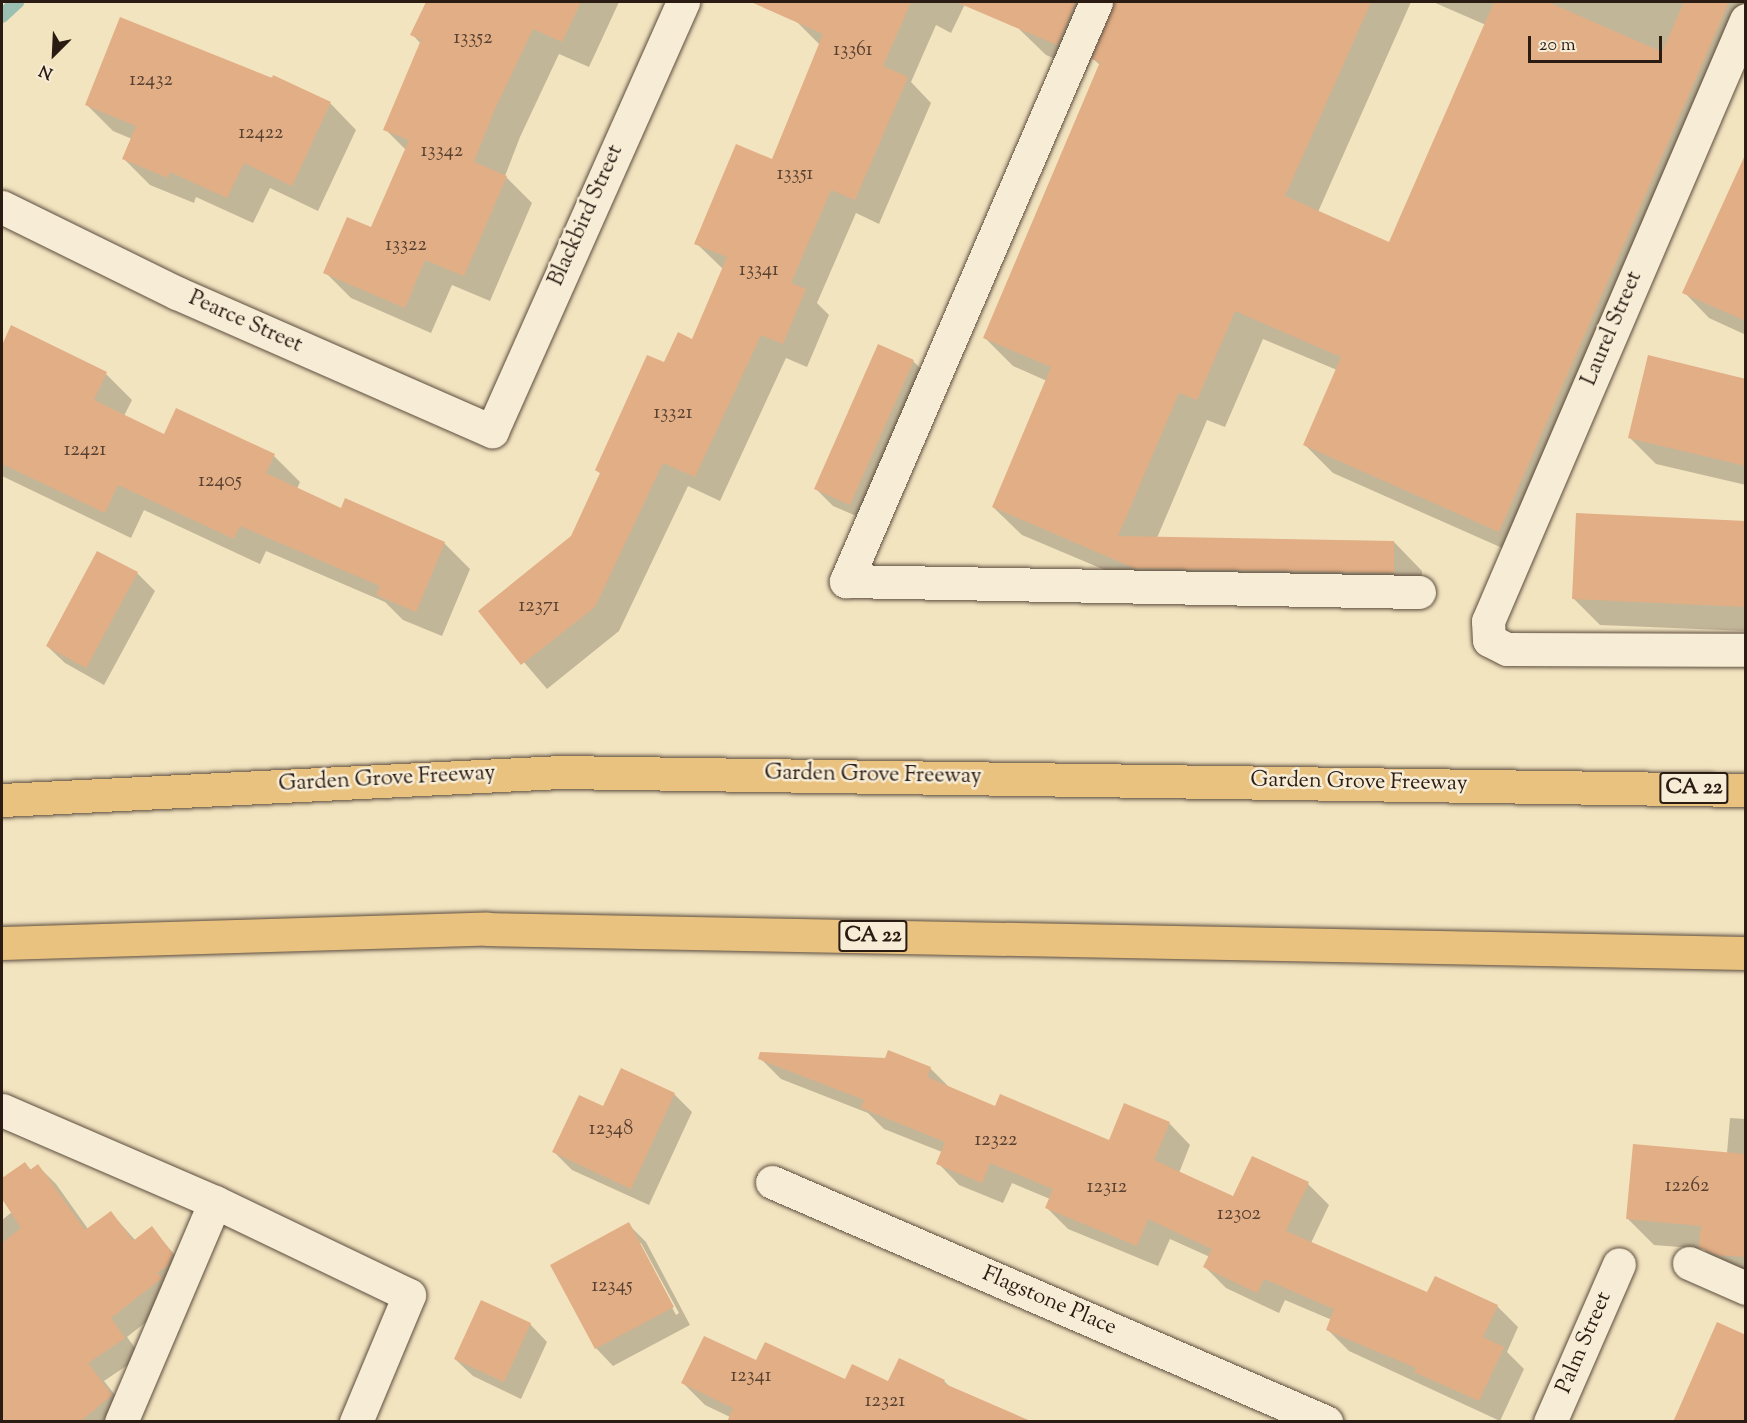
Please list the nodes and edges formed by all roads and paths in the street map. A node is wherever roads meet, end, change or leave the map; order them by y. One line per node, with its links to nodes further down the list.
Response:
1 (683, 2): 5 (street, Blackbird Street)
2 (1096, 2): 6 (street)
3 (1746, 20): 7 (street, Laurel Street)
4 (2, 207): 5 (street, Pearce Street)
5 (492, 431)
6 (1419, 592)
7 (1746, 650)
8 (1746, 778): 9 (highway)
9 (1643, 787): 10 (highway, Garden Grove Freeway / CA 22); 11 (highway, Garden Grove Freeway / CA 22)
10 (1746, 790)
11 (2, 800)
12 (2, 943): 13 (highway, CA 22)
13 (1746, 953)
14 (2, 1110): 16 (street)
15 (772, 1182): 22 (street, Flagstone Place)
16 (215, 1202): 20 (street); 21 (street)
17 (1689, 1263): 19 (street)
18 (1619, 1264): 23 (street, Palm Street)
19 (1746, 1288)
20 (121, 1422)
21 (356, 1422)
22 (1326, 1422)
23 (1550, 1422)

